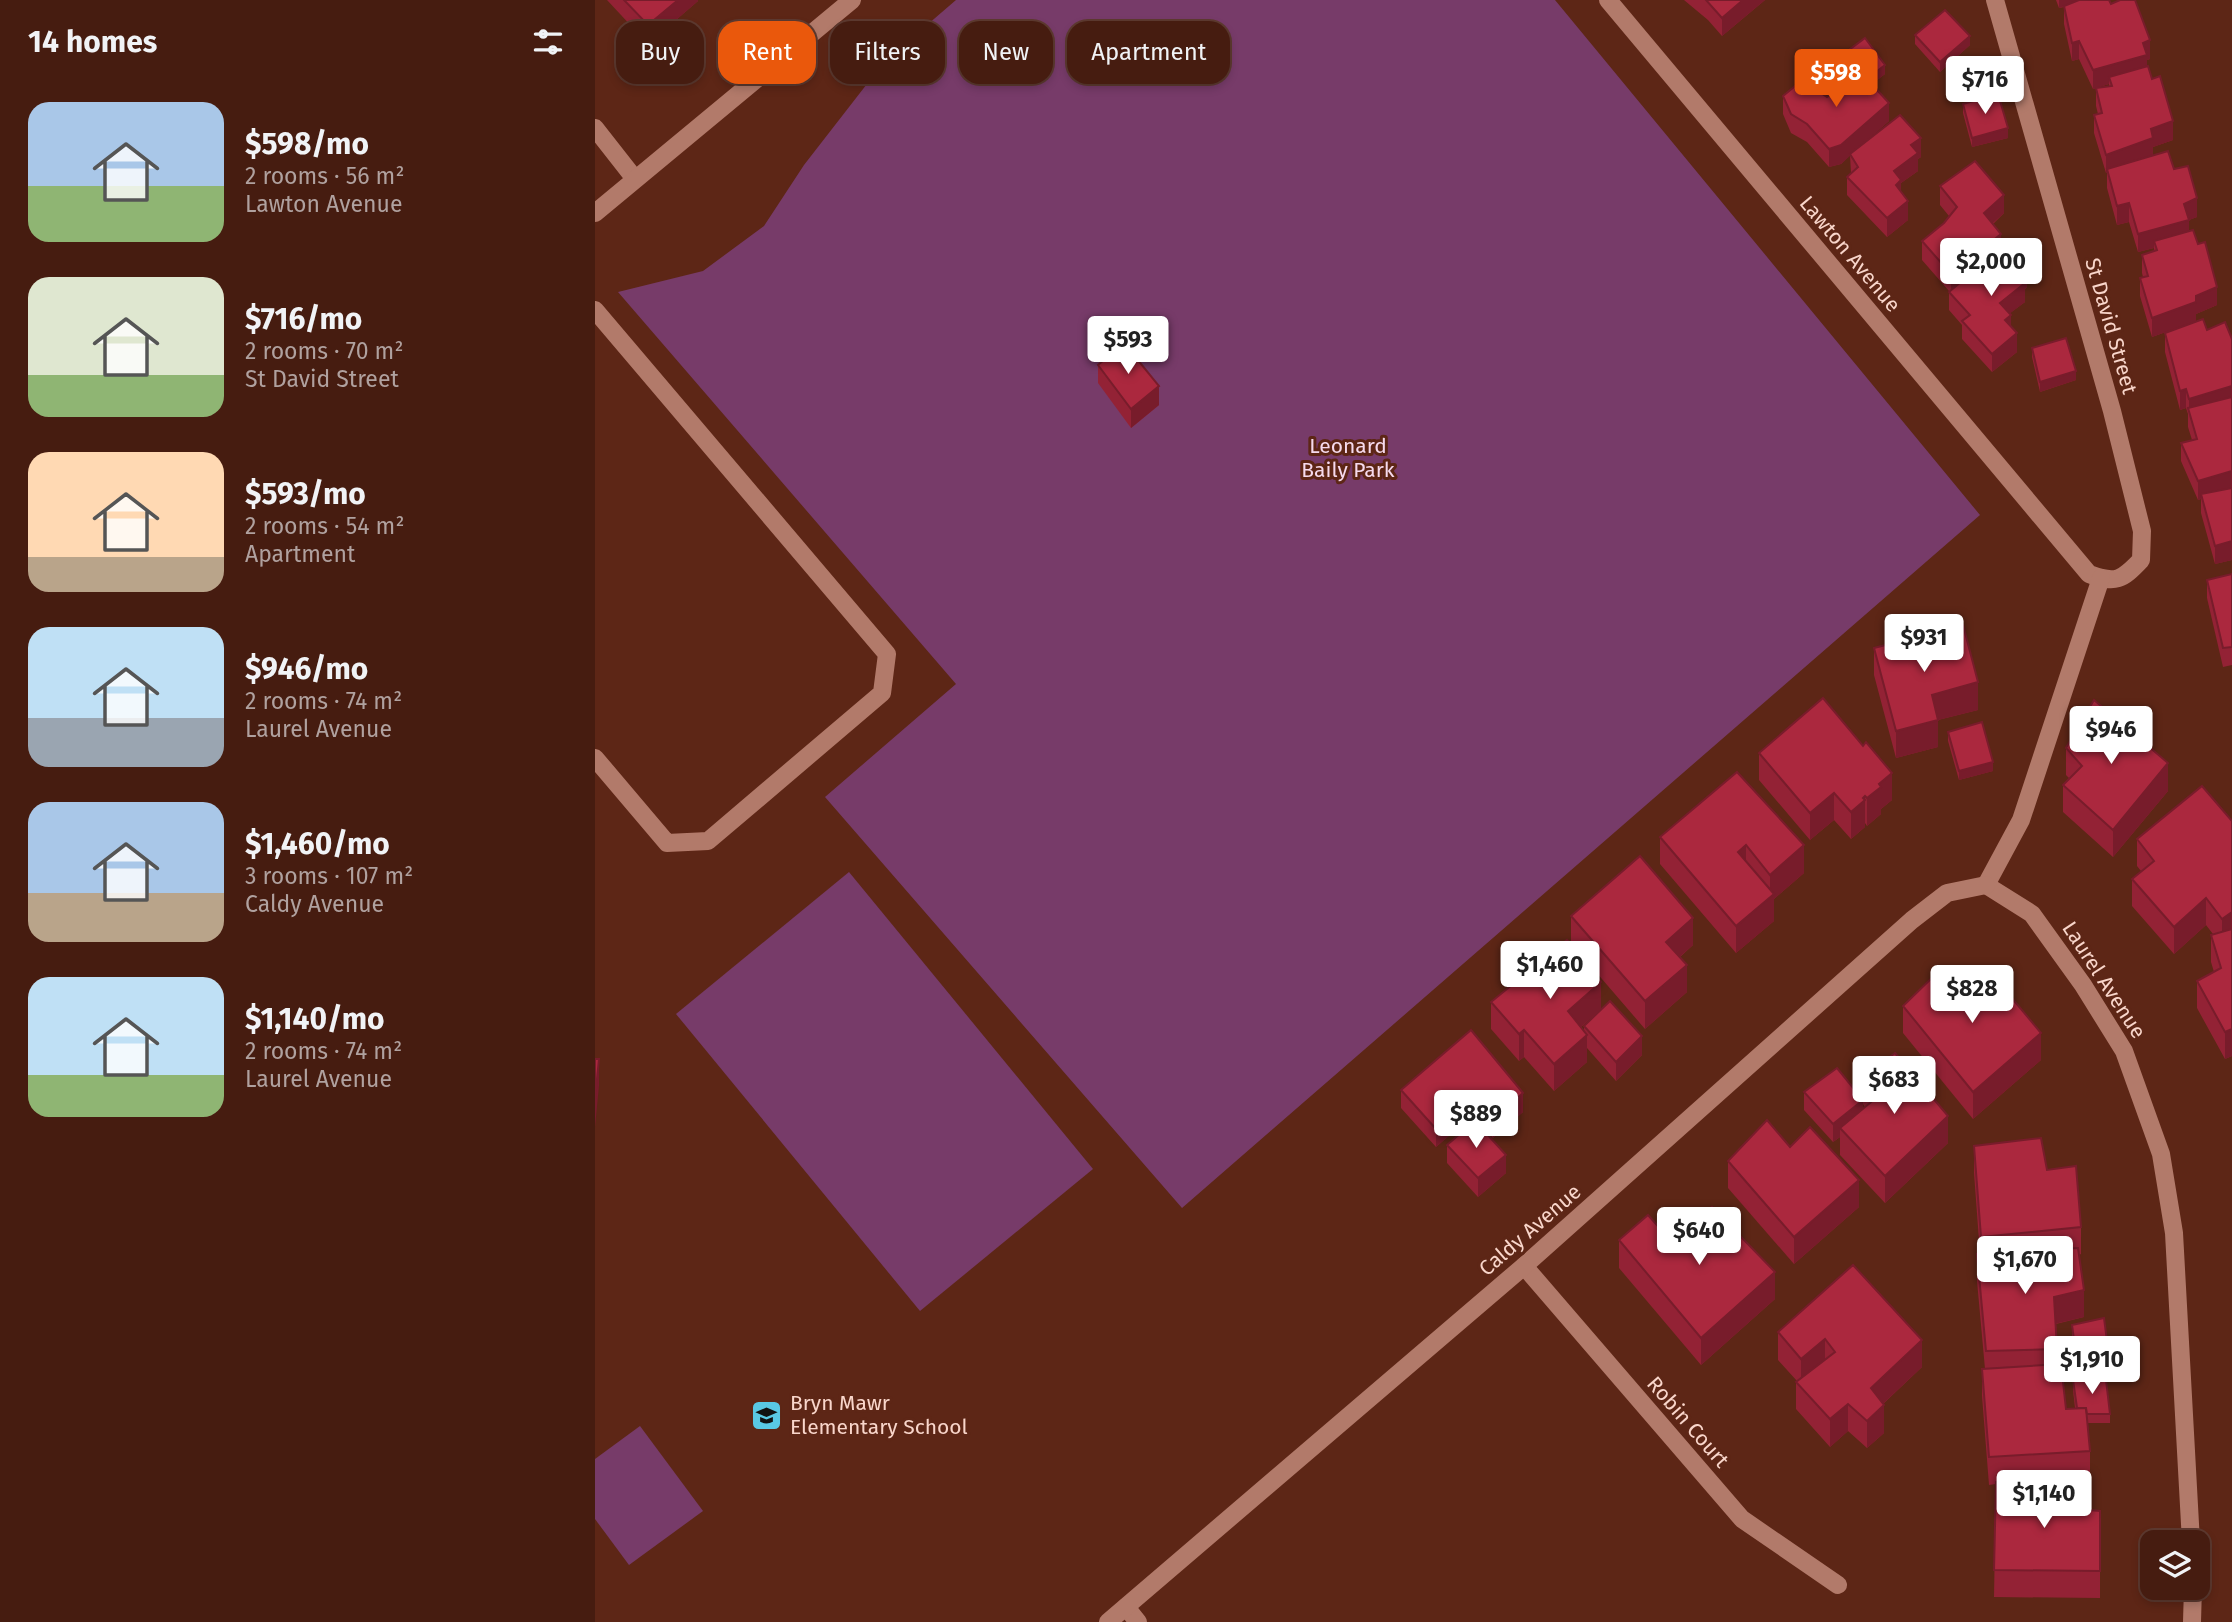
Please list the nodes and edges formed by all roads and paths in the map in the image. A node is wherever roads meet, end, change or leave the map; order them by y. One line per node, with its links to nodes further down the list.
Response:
1 (852, 0): 5 (street)
2 (1608, 0): 8 (street, Lawton Avenue)
3 (1996, 0): 8 (street, St David Street)
4 (595, 128): 5 (street)
5 (635, 179): 6 (street)
6 (595, 213)
7 (595, 310): 9 (street)
8 (2101, 578): 10 (street)
9 (595, 758)
10 (1986, 886): 11 (street, Caldy Avenue); 12 (street, Laurel Avenue)
11 (1524, 1266): 13 (street, Robin Court); 15 (street, Caldy Avenue)
12 (2190, 1530)
13 (1838, 1585)
14 (2193, 1600): 18 (street)
15 (1126, 1607): 16 (street, Caldy Avenue); 17 (street)
16 (1108, 1622)
17 (1138, 1622)
18 (2192, 1622)

